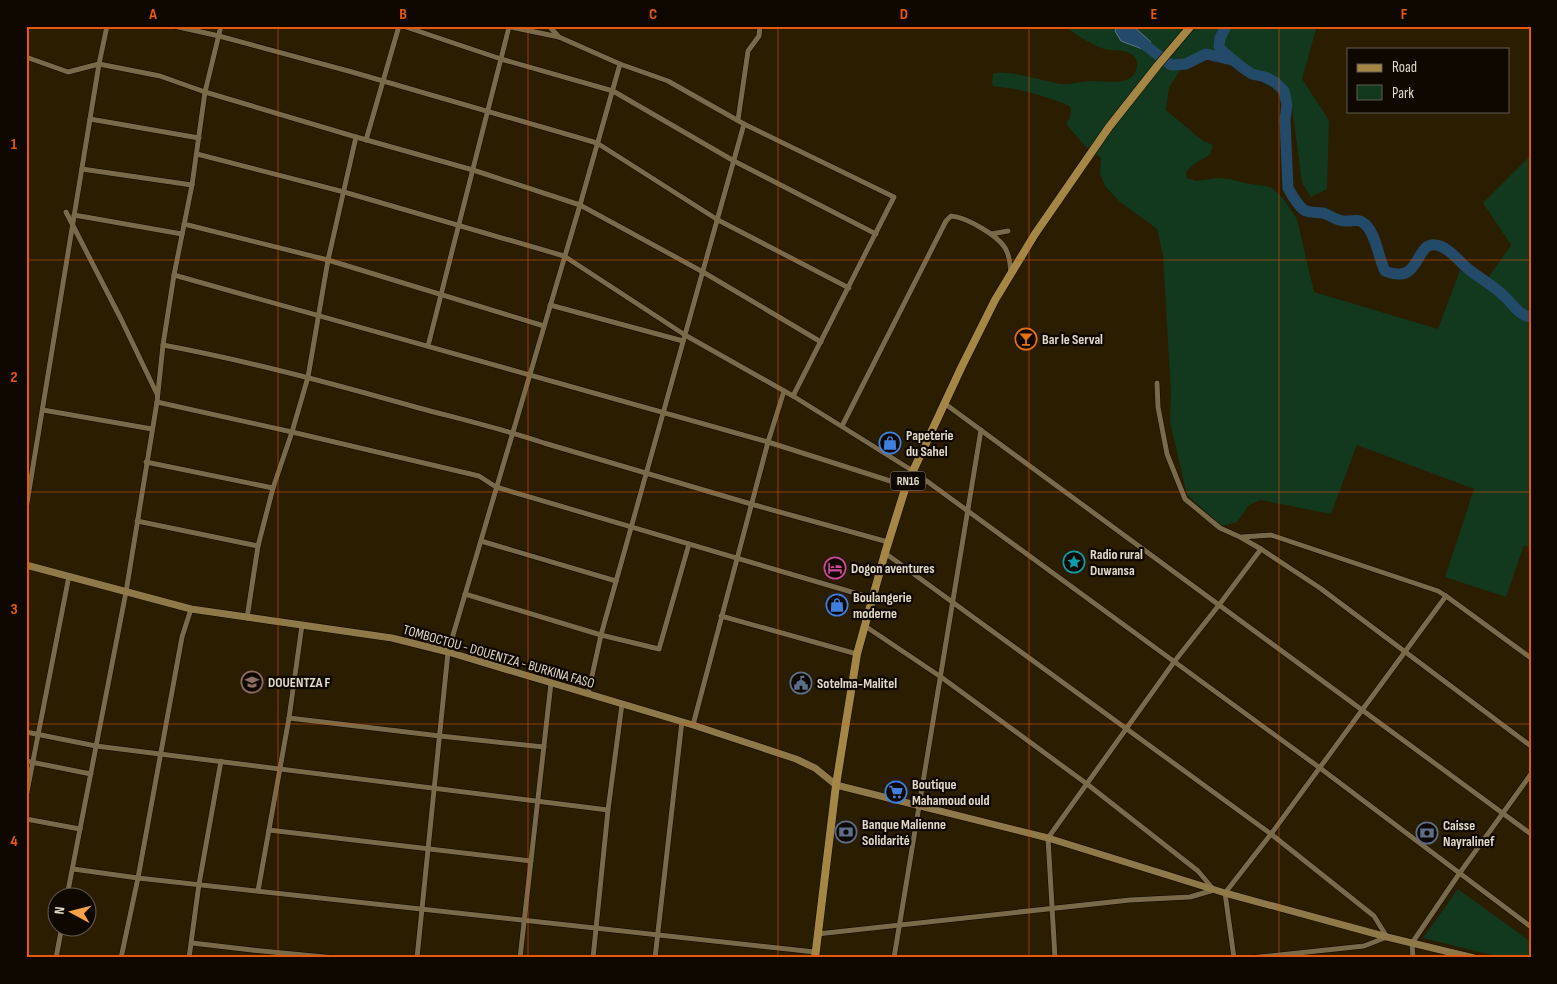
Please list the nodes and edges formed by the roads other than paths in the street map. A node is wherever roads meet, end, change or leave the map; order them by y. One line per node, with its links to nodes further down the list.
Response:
1 (107, 26): 13 (street)
2 (174, 26): 9 (street)
3 (221, 26): 9 (street)
4 (401, 26): 12 (street); 15 (street)
5 (549, 26): 10 (street)
6 (760, 26): 20 (street)
7 (1191, 26): 46 (main road, RN16)
8 (507, 27): 10 (street); 12 (street)
9 (219, 36): 15 (street); 17 (street)
10 (559, 36): 14 (street)
11 (26, 56): 13 (street)
12 (501, 59): 16 (street); 18 (street)
13 (99, 64): 17 (street); 19 (street)
14 (620, 64): 16 (street); 20 (street)
15 (384, 81): 18 (street); 24 (street)
16 (612, 91): 25 (street); 27 (street)
17 (206, 92): 22 (street); 23 (street)
18 (488, 111): 25 (street); 29 (street)
19 (90, 119): 23 (street); 28 (street)
20 (738, 120): 21 (street)
21 (744, 124): 27 (street); 41 (street)
22 (356, 137): 24 (street); 31 (street)
23 (199, 138): 26 (street)
24 (366, 140): 29 (street)
25 (597, 143): 32 (street); 35 (street)
26 (197, 154): 30 (street); 31 (street)
27 (734, 161): 35 (street); 41 (street)
28 (82, 169): 30 (street); 34 (street)
29 (473, 170): 32 (street); 37 (street)
30 (192, 185): 36 (street)
31 (344, 192): 37 (street); 44 (street)
32 (580, 205): 43 (street); 45 (street)
33 (66, 212): 38 (street)
34 (74, 215): 38 (street); 40 (street)
35 (718, 220): 45 (street); 48 (street)
36 (184, 224): 40 (street); 44 (street)
37 (459, 224): 43 (street); 49 (street)
38 (72, 226): 61 (street); 65 (street)
39 (1008, 231): 42 (street)
40 (182, 234): 47 (street)
41 (876, 234): 48 (street)
42 (991, 234): 46 (street); 67 (street)
43 (564, 256): 50 (street); 53 (street)
44 (328, 260): 49 (street); 51 (street)
45 (703, 272): 53 (street); 54 (street)
46 (1012, 274): 64 (main road, RN16)
47 (174, 275): 51 (street); 55 (street)
48 (849, 288): 54 (street)
49 (441, 295): 52 (street); 56 (street)
50 (550, 305): 52 (street); 53 (street)
51 (319, 316): 56 (street); 58 (street)
52 (544, 326): 57 (street)
53 (684, 338): 60 (street); 66 (street)
54 (820, 342): 62 (street)
55 (163, 345): 58 (street); 61 (street)
56 (428, 346): 57 (street)
57 (530, 375): 66 (street); 71 (street)
58 (308, 377): 70 (street); 71 (street)
59 (1157, 384): 84 (street)
60 (784, 391): 62 (street); 72 (street)
61 (158, 394): 63 (street)
62 (793, 396): 67 (street)
63 (157, 402): 68 (street); 70 (street)
64 (944, 403): 69 (street); 74 (main road, RN16)
65 (42, 410): 68 (street); 80 (street)
66 (663, 413): 72 (street); 75 (street)
67 (842, 426): 74 (street)
68 (152, 429): 73 (street)
69 (980, 430): 81 (street); 100 (street)
70 (292, 432): 77 (street); 78 (street)
71 (513, 432): 75 (street); 77 (street)
72 (768, 442): 76 (street); 79 (street)
73 (146, 462): 78 (street); 82 (street)
74 (913, 471): 76 (main road, RN16); 81 (street)
75 (647, 473): 79 (street); 83 (street)
76 (906, 486): 86 (main road, RN16)
77 (496, 487): 83 (street); 85 (street)
78 (274, 488): 88 (street)
79 (751, 504): 86 (street); 91 (street)
80 (26, 509)
81 (967, 511): 99 (street); 111 (street)
82 (137, 522): 88 (street); 95 (street)
83 (631, 528): 87 (street); 94 (street)
84 (1240, 537): 89 (street); 97 (street)
85 (481, 541): 94 (street); 96 (street)
86 (888, 542): 90 (main road, RN16)
87 (689, 544): 91 (street); 106 (street)
88 (258, 546): 103 (street)
89 (1261, 549): 100 (street); 108 (street)
90 (885, 553): 98 (main road, RN16); 99 (street)
91 (737, 558): 98 (street); 102 (street)
92 (26, 565): 93 (main road, TOMBOCTOU - DOUENTZA - BURKINA FASO)
93 (69, 576): 95 (main road, TOMBOCTOU - DOUENTZA - BURKINA FASO); 122 (street)
94 (616, 581): 106 (street)
95 (126, 592): 101 (main road, TOMBOCTOU - DOUENTZA - BURKINA FASO); 124 (street)
96 (465, 594): 106 (street); 107 (street)
97 (1446, 596): 108 (street); 110 (street)
98 (872, 598): 105 (main road, RN16)
99 (953, 602): 112 (street); 120 (street)
100 (1219, 605): 111 (street); 116 (street)
101 (191, 609): 103 (main road, TOMBOCTOU - DOUENTZA - BURKINA FASO); 127 (street)
102 (721, 616): 109 (street); 119 (street)
103 (247, 618): 104 (main road, TOMBOCTOU - DOUENTZA - BURKINA FASO)
104 (302, 625): 107 (main road, TOMBOCTOU - DOUENTZA - BURKINA FASO); 117 (street)
105 (865, 626): 109 (main road, RN16); 112 (street)
106 (600, 635): 114 (street)
107 (448, 652): 113 (main road, TOMBOCTOU - DOUENTZA - BURKINA FASO); 123 (street)
108 (1405, 652): 116 (street); 125 (street)
109 (857, 654): 136 (main road, RN16)
110 (1531, 658)
111 (1174, 662): 120 (street); 131 (street)
112 (941, 677): 135 (street); 140 (street)
113 (551, 683): 114 (main road, TOMBOCTOU - DOUENTZA - BURKINA FASO); 126 (street)
114 (588, 694): 115 (main road, TOMBOCTOU - DOUENTZA - BURKINA FASO)
115 (622, 704): 118 (main road, TOMBOCTOU - DOUENTZA - BURKINA FASO); 141 (street)
116 (1362, 711): 131 (street); 142 (street)
117 (289, 718): 123 (street); 132 (street)
118 (682, 721): 119 (main road, TOMBOCTOU - DOUENTZA - BURKINA FASO); 166 (street)
119 (693, 725): 136 (main road, TOMBOCTOU - DOUENTZA - BURKINA FASO)
120 (1127, 728): 135 (street); 146 (street)
121 (26, 732): 122 (street)
122 (38, 734): 124 (street); 130 (street)
123 (440, 736): 126 (street); 137 (street)
124 (96, 746): 127 (street); 133 (street)
125 (1531, 746)
126 (544, 747): 139 (street)
127 (161, 754): 129 (street); 153 (street)
128 (26, 761): 130 (street)
129 (221, 761): 132 (street); 154 (street)
130 (33, 763): 133 (street); 138 (street)
131 (1320, 768): 146 (street); 152 (street)
132 (280, 769): 137 (street); 145 (street)
133 (91, 774): 144 (street)
134 (1531, 774): 142 (street)
135 (1087, 784): 148 (street); 156 (street)
136 (836, 785): 140 (main road); 165 (main road, RN16)
137 (435, 788): 139 (street); 149 (street)
138 (26, 797)
139 (537, 801): 141 (street); 150 (street)
140 (920, 805): 148 (main road); 162 (street)
141 (608, 810): 164 (street)
142 (1502, 814): 147 (street); 152 (street)
143 (26, 819): 144 (street)
144 (80, 829): 151 (street)
145 (269, 830): 149 (street); 157 (street)
146 (1271, 834): 158 (street); 168 (street)
147 (1531, 834)
148 (1048, 838): 156 (main road); 159 (street)
149 (429, 848): 150 (street); 160 (street)
150 (531, 861): 161 (street)
151 (73, 869): 153 (street); 155 (street)
152 (1459, 874): 163 (street); 170 (street)
153 (138, 878): 154 (street); 173 (street)
154 (199, 884): 157 (street); 169 (street)
155 (69, 886)
156 (1214, 890): 158 (main road); 159 (street)
157 (258, 891): 160 (street)
158 (1225, 893): 168 (main road); 182 (street)
159 (1052, 908): 162 (street); 181 (street)
160 (422, 909): 161 (street); 176 (street)
161 (524, 920): 164 (street); 177 (street)
162 (900, 925): 165 (street); 180 (street)
163 (1531, 927)
164 (596, 928): 166 (street); 178 (street)
165 (817, 934): 171 (main road, RN16)
166 (658, 935): 171 (street); 179 (street)
167 (60, 936): 172 (street)
168 (1387, 937): 170 (main road); 183 (street)
169 (192, 943): 174 (street); 175 (street)
170 (1412, 943): 184 (street); 185 (main road)
171 (815, 955)
172 (56, 958)
173 (121, 958)
174 (189, 958)
175 (335, 958)
176 (417, 958)
177 (520, 958)
178 (593, 958)
179 (656, 958)
180 (894, 958)
181 (1055, 958)
182 (1234, 958)
183 (1250, 958)
184 (1413, 958)
185 (1474, 958)

